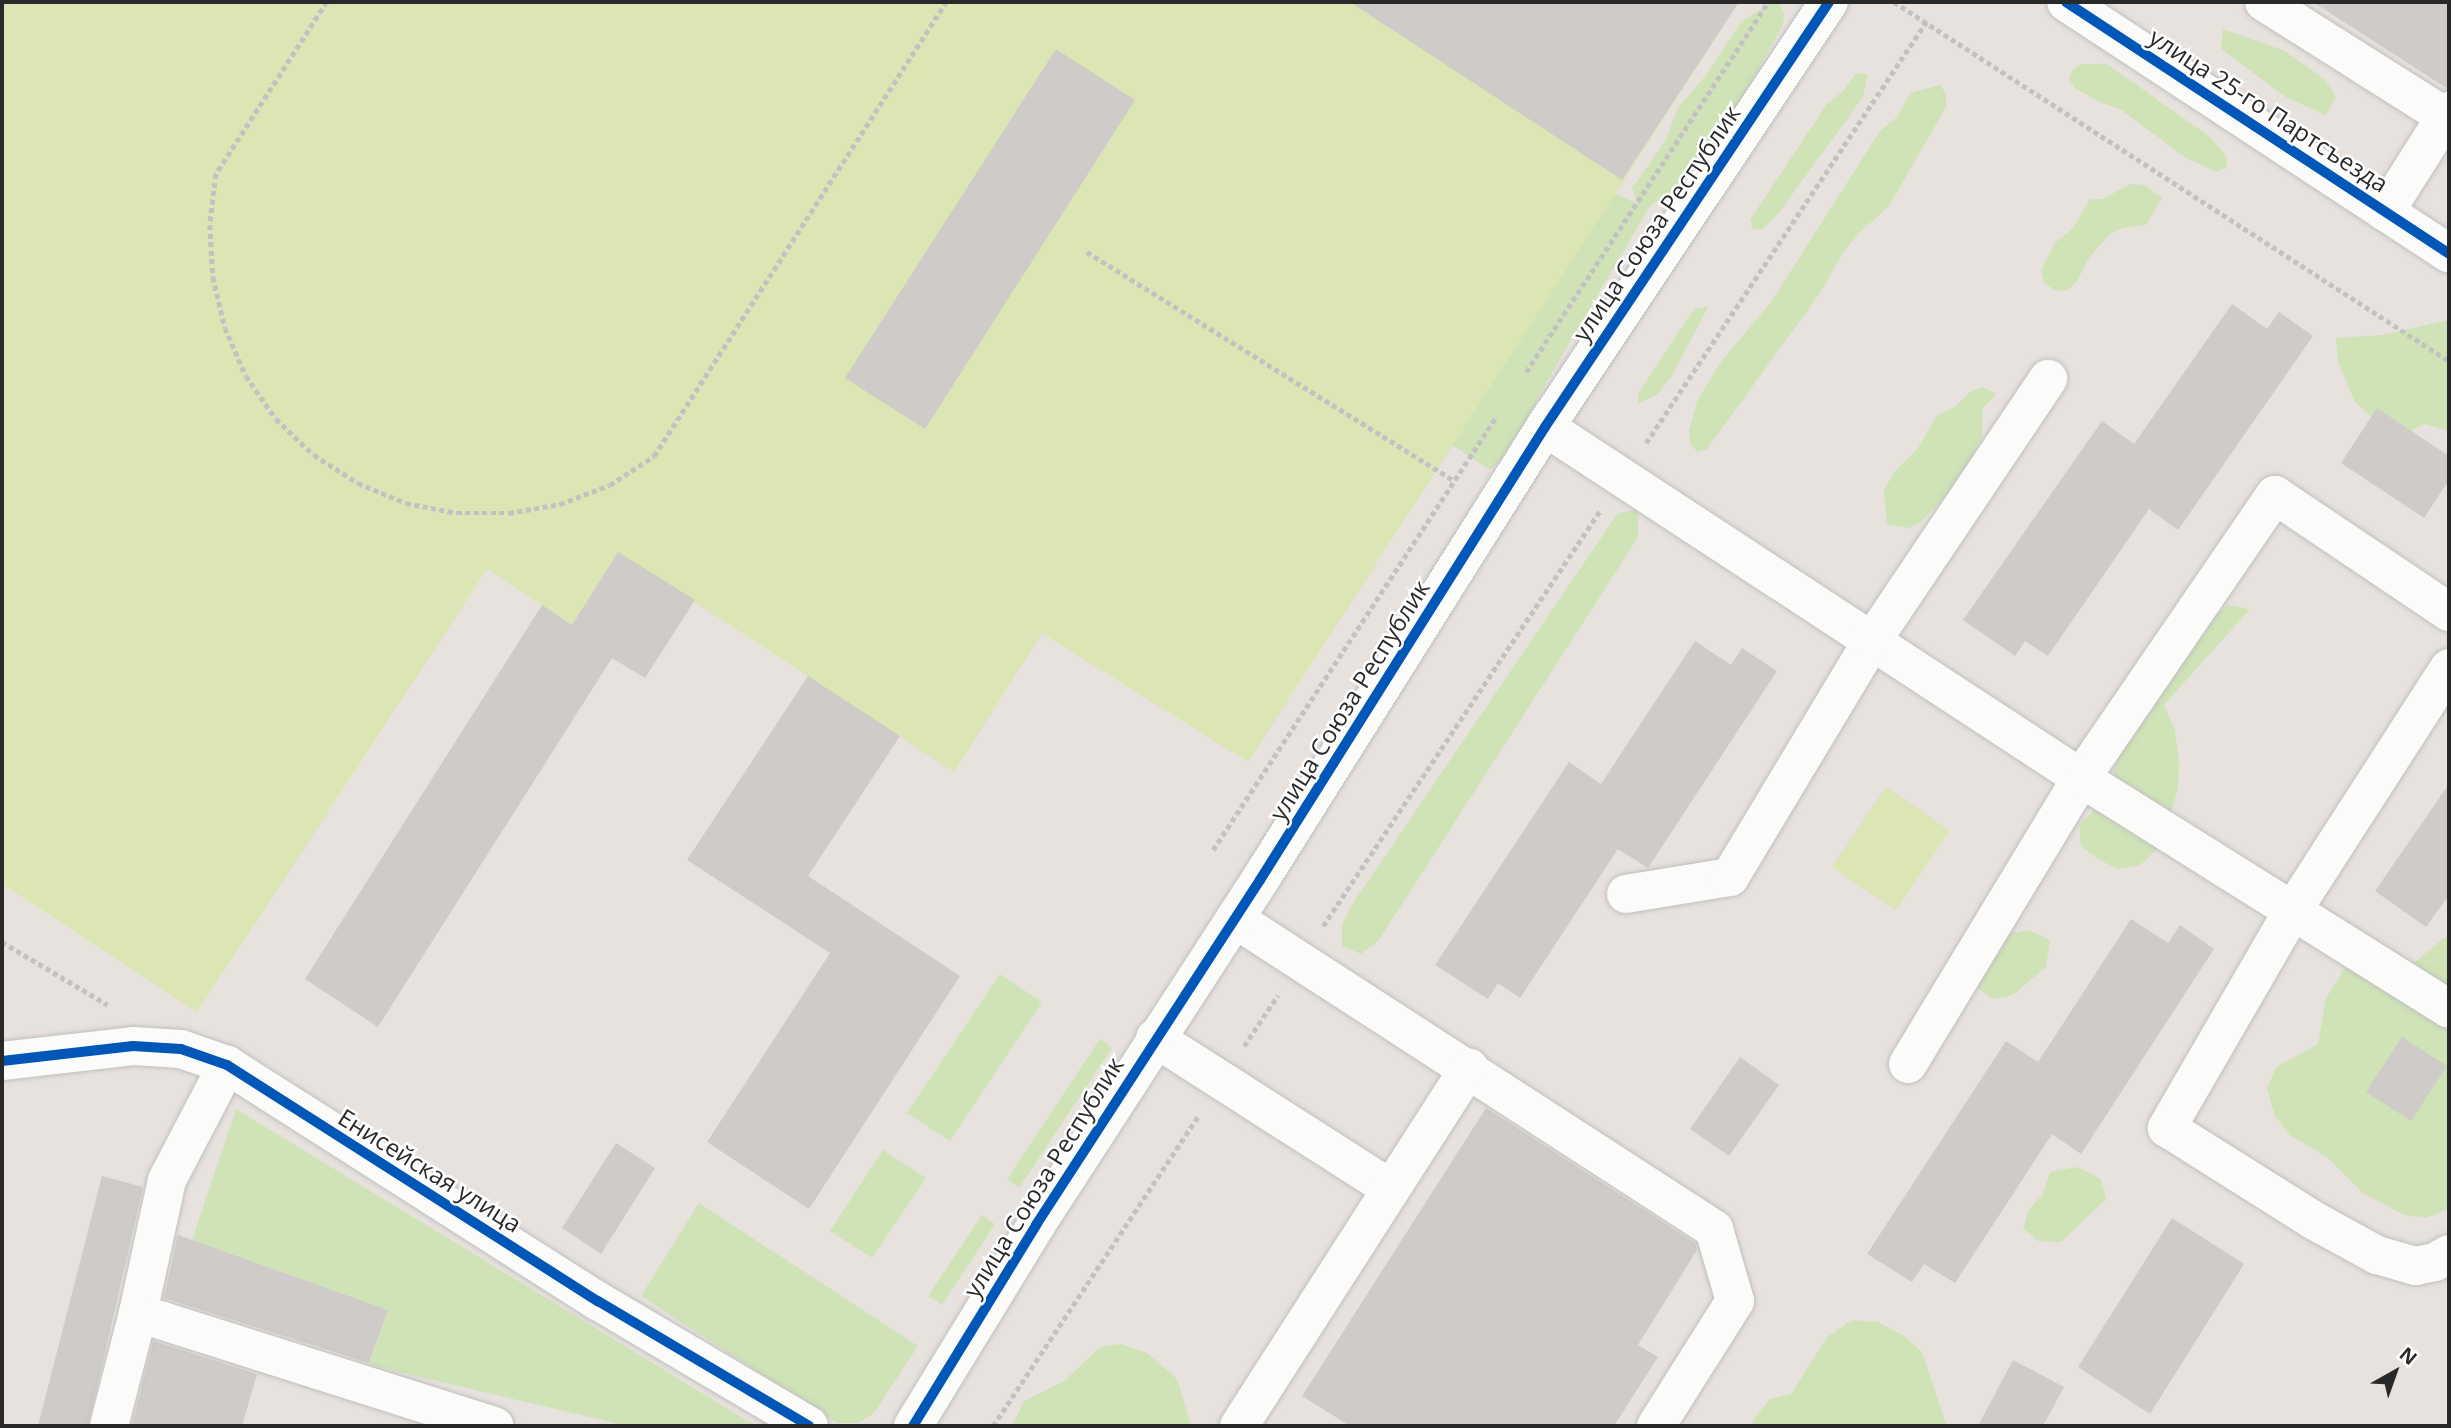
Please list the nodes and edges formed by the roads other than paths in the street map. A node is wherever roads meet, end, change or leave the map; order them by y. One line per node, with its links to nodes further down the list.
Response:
1 (1829, 2): 8 (street, улица Союза Республик)
2 (2066, 2): 5 (street, улица 25-го Партсъезда)
3 (2264, 2): 4 (street)
4 (2448, 116): 5 (street)
5 (2385, 212): 6 (street, улица 25-го Партсъезда)
6 (2449, 254)
7 (2048, 379): 10 (street)
8 (1545, 427): 10 (street); 15 (street, улица Союза Республик)
9 (2449, 612): 12 (street)
10 (1872, 641): 12 (street); 13 (street)
11 (2449, 668): 14 (street)
12 (2081, 778): 14 (street); 19 (street)
13 (1626, 894)
14 (2292, 912): 16 (street); 23 (street)
15 (1236, 919): 17 (street, улица Союза Республик); 21 (street)
16 (2449, 1009)
17 (1155, 1038): 22 (street); 28 (street, улица Союза Республик)
18 (2, 1061): 20 (street, Енисейская улица)
19 (1908, 1064)
20 (227, 1065): 24 (street); 27 (street, Енисейская улица)
21 (1469, 1068): 22 (street); 30 (street)
22 (1391, 1189): 29 (street)
23 (2449, 1254)
24 (138, 1313): 25 (street); 26 (street)
25 (109, 1426)
26 (494, 1426)
27 (809, 1426)
28 (913, 1426)
29 (1239, 1426)
30 (1657, 1426)

